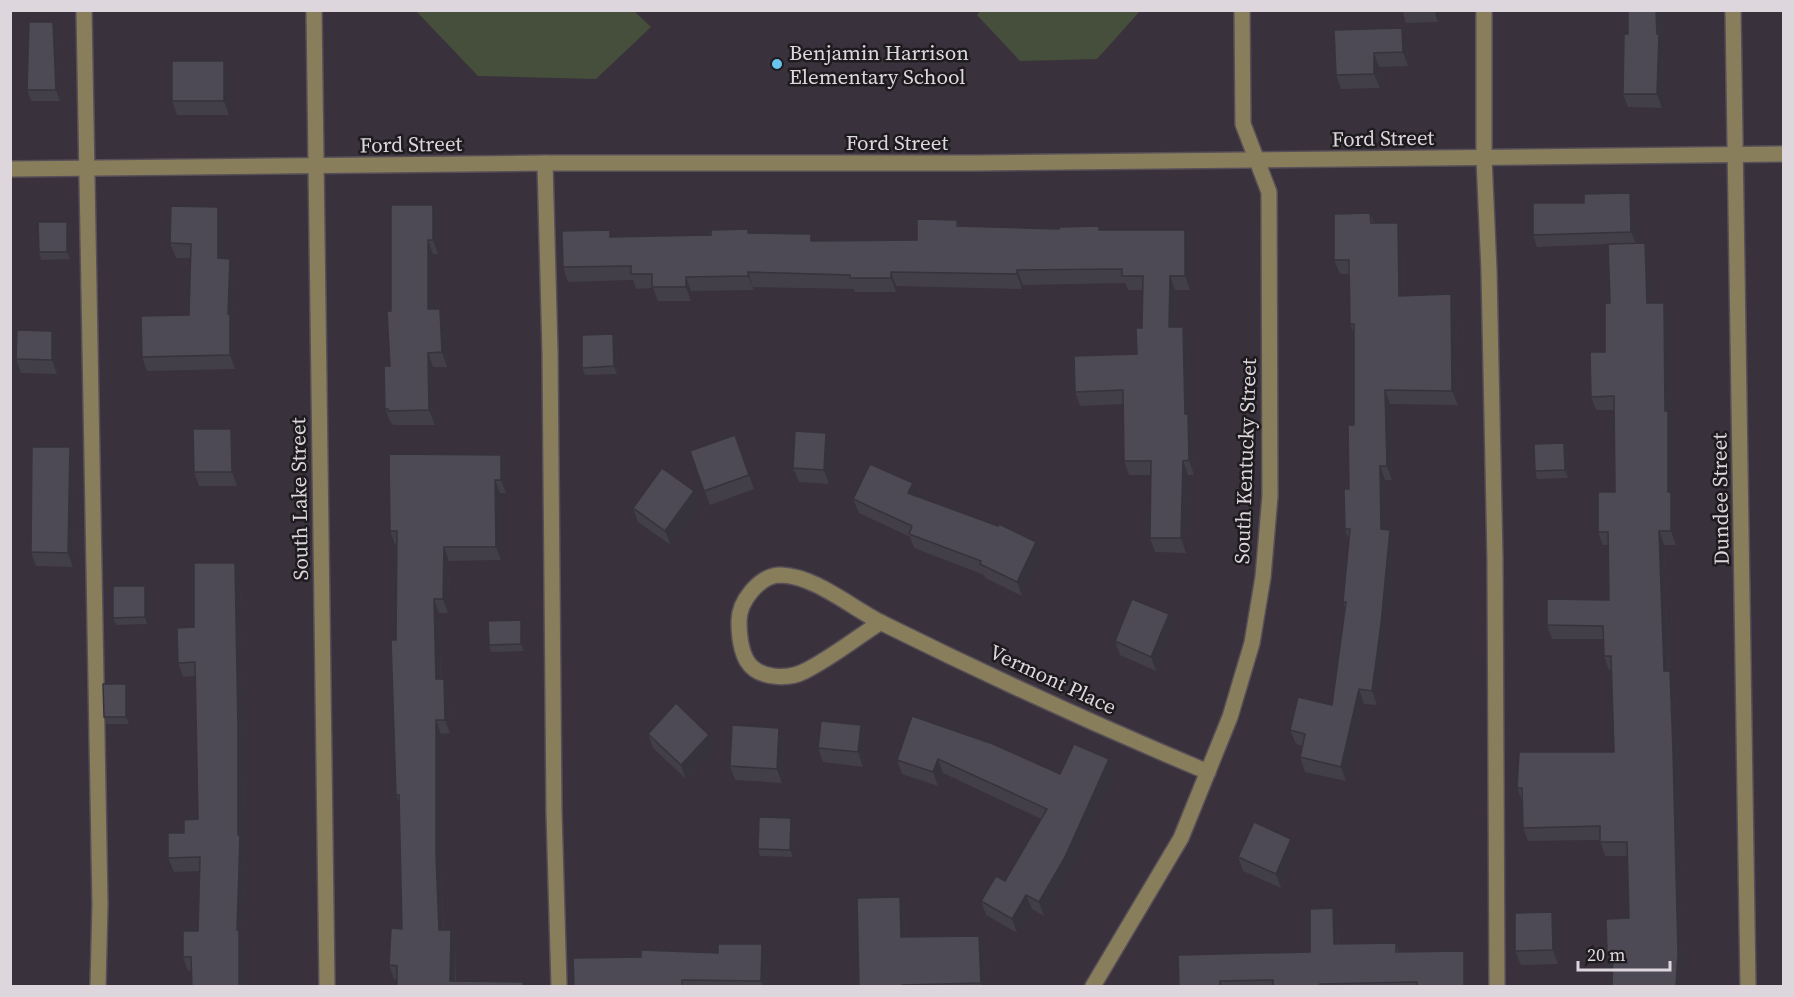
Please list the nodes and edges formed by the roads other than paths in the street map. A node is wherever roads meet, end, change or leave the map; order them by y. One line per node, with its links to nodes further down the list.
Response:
1 (84, 10): 12 (street)
2 (314, 10): 11 (street, South Lake Street)
3 (1242, 10): 9 (street, South Kentucky Street)
4 (1484, 10): 8 (street)
5 (1732, 10): 7 (street, Dundee Street)
6 (1784, 154): 7 (street, Ford Street)
7 (1735, 155): 8 (street, Ford Street); 21 (street, Dundee Street)
8 (1484, 158): 9 (street, Ford Street); 20 (street)
9 (1256, 160): 10 (street, Ford Street); 15 (street, South Kentucky Street)
10 (545, 163): 11 (street, Ford Street); 18 (street)
11 (316, 166): 12 (street, Ford Street); 17 (street, South Lake Street)
12 (86, 168): 13 (street, Ford Street); 16 (street)
13 (10, 169)
14 (881, 622): 14 (street, Vermont Place); 15 (street, Vermont Place)
15 (1208, 772): 19 (street, South Kentucky Street)
16 (98, 987)
17 (327, 987)
18 (560, 987)
19 (1093, 987)
20 (1497, 987)
21 (1748, 987)

